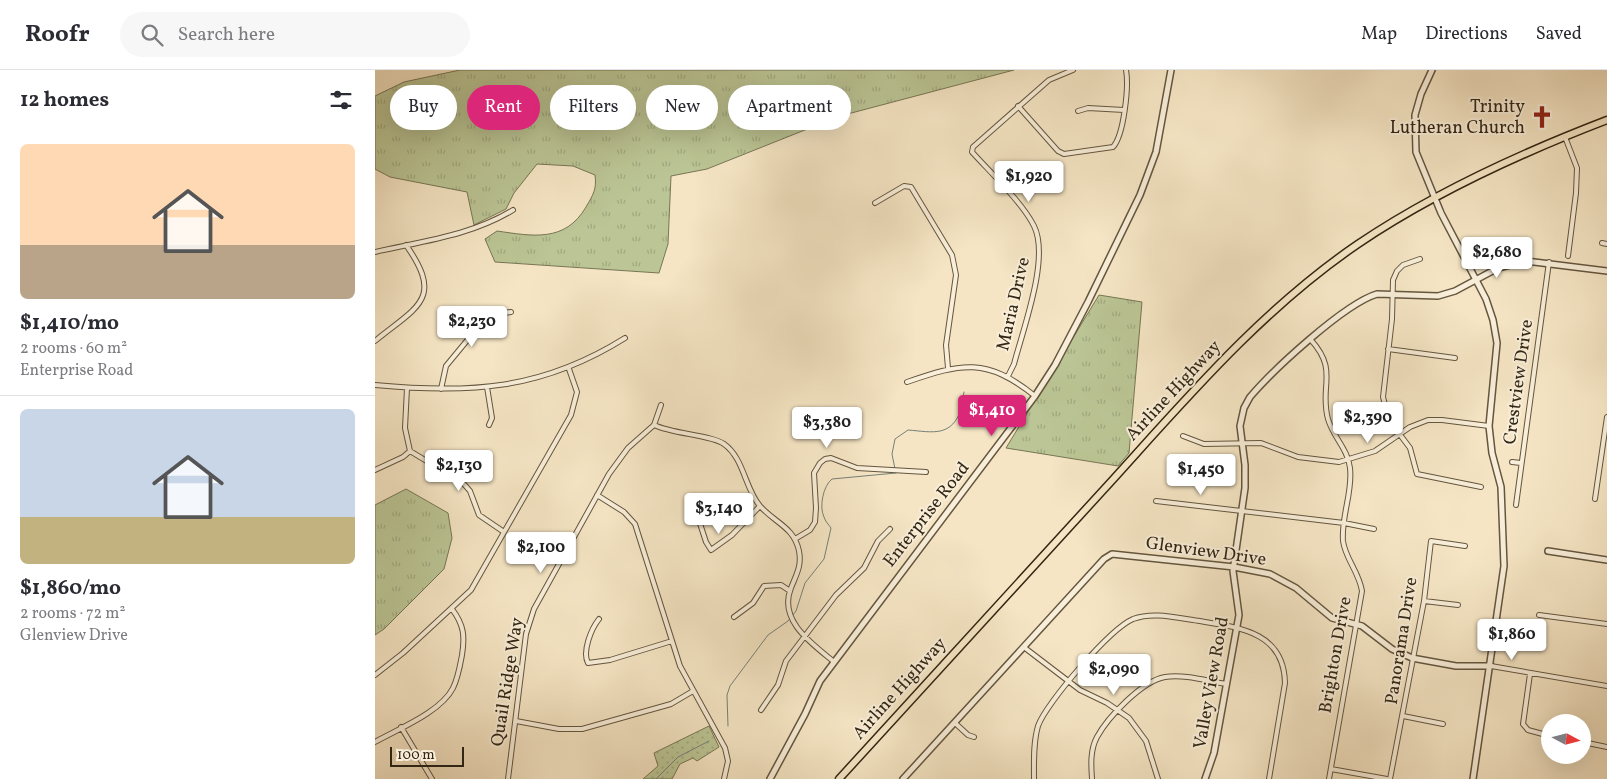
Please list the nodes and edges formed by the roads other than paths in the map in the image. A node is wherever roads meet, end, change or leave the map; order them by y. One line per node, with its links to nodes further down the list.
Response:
1 (1073, 70): 5 (street, Maria Drive)
2 (1126, 70): 6 (street)
3 (1171, 70): 37 (street, Enterprise Road)
4 (1432, 70): 10 (street)
5 (1018, 106): 6 (street); 31 (street, Maria Drive)
6 (1123, 110): 7 (street)
7 (1078, 111)
8 (1607, 120): 9 (main road, Airline Highway)
9 (1565, 137): 10 (main road, Airline Highway); 17 (street)
10 (1435, 199): 21 (street); 108 (main road, Airline Highway)
11 (875, 203): 29 (street)
12 (513, 210): 15 (street)
13 (1602, 243): 14 (street)
14 (1607, 244)
15 (405, 245): 16 (street); 26 (street)
16 (375, 252)
17 (1568, 256)
18 (1419, 259): 22 (street)
19 (1549, 262): 20 (street, Valley View Road); 21 (street, Valley View Road); 49 (street, Crestview Drive)
20 (1607, 271)
21 (1475, 280): 22 (street, Valley View Road); 42 (street)
22 (1393, 295): 25 (street, Valley View Road); 27 (street)
23 (511, 312): 36 (street)
24 (625, 338): 30 (street)
25 (1311, 340): 45 (street, Valley View Road); 47 (street, Brighton Drive)
26 (375, 341)
27 (1388, 349): 28 (street); 43 (street)
28 (1455, 358)
29 (948, 368): 31 (street); 32 (street)
30 (569, 369): 34 (street); 63 (street)
31 (1008, 376): 37 (street)
32 (907, 382)
33 (375, 385): 35 (street)
34 (487, 387): 36 (street); 40 (street)
35 (407, 388): 36 (street); 46 (street)
36 (441, 389)
37 (1035, 396): 83 (street, Enterprise Road)
38 (661, 405): 41 (street)
39 (1607, 417): 55 (street)
40 (489, 425)
41 (654, 425): 53 (street, Quail Ridge Way); 58 (street)
42 (1489, 426): 43 (street); 84 (street)
43 (1399, 434): 47 (street); 52 (street)
44 (1183, 436): 45 (street)
45 (1241, 443): 47 (street); 59 (street, Valley View Road)
46 (411, 451): 50 (street); 63 (street)
47 (1348, 460): 60 (street, Brighton Drive)
48 (1513, 462): 49 (street)
49 (1521, 463): 57 (street, Crestview Drive)
50 (375, 470)
51 (926, 472): 64 (street)
52 (1481, 487)
53 (597, 495): 80 (street); 94 (street, Quail Ridge Way)
54 (693, 499): 58 (street)
55 (1595, 499)
56 (1156, 501): 59 (street)
57 (1516, 505)
58 (760, 506): 64 (street)
59 (1243, 511): 60 (street); 68 (street, Valley View Road)
60 (1344, 523): 62 (street); 76 (street, Brighton Drive)
61 (890, 529): 79 (street)
62 (1374, 529)
63 (504, 532): 72 (street)
64 (795, 539): 69 (street)
65 (1465, 546): 70 (street, Panorama Drive)
66 (1548, 551): 67 (street)
67 (1607, 560)
68 (1234, 567): 76 (street, Glenview Drive); 78 (street, Valley View Road); 81 (street, Glenview Drive)
69 (790, 591): 74 (street); 79 (street)
70 (1424, 601): 71 (street); 82 (street, Panorama Drive)
71 (1458, 606)
72 (452, 609): 86 (street); 97 (street)
73 (1539, 615): 77 (street)
74 (734, 618)
75 (599, 619): 80 (street)
76 (1357, 624): 82 (street, Glenview Drive); 103 (street, Brighton Drive)
77 (1607, 624)
78 (1238, 627): 87 (street); 88 (street, Valley View Road); 114 (street)
79 (805, 636): 83 (street); 91 (street)
80 (672, 641): 90 (street)
81 (1025, 648): 87 (street); 95 (street, Glenview Drive)
82 (1412, 658): 84 (street, Glenview Drive); 93 (street, Panorama Drive)
83 (833, 661): 107 (street, Enterprise Road)
84 (1491, 666): 85 (street, Glenview Drive); 117 (street)
85 (1530, 674): 89 (street, Glenview Drive); 98 (street)
86 (375, 675)
87 (1070, 682): 92 (street); 110 (street)
88 (1227, 684): 92 (street); 113 (street, Valley View Road)
89 (1607, 686)
90 (693, 691): 94 (street); 106 (street)
91 (761, 710)
92 (1119, 710): 111 (street); 112 (street)
93 (1403, 716): 96 (street); 116 (street, Panorama Drive)
94 (516, 722): 105 (street, Quail Ridge Way)
95 (955, 723): 99 (street); 109 (street, Glenview Drive)
96 (1443, 724)
97 (401, 727): 100 (street); 104 (street)
98 (1541, 734)
99 (974, 737)
100 (375, 742)
101 (1591, 744): 102 (street)
102 (1607, 747)
103 (1331, 769): 115 (street, Brighton Drive); 116 (street)
104 (432, 779)
105 (508, 779)
106 (724, 779)
107 (770, 779)
108 (839, 779)
109 (903, 779)
110 (1034, 779)
111 (1092, 779)
112 (1158, 779)
113 (1205, 779)
114 (1269, 779)
115 (1329, 779)
116 (1389, 779)
117 (1473, 779)

